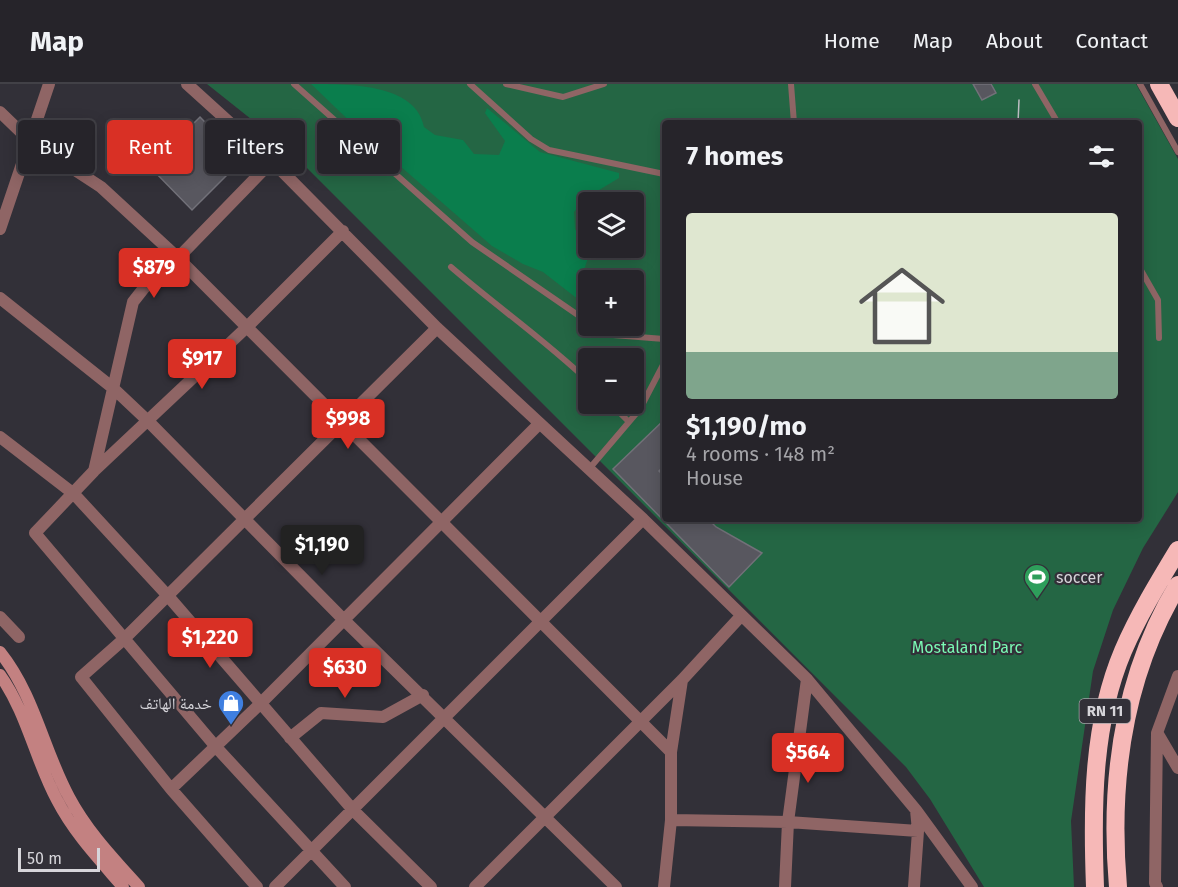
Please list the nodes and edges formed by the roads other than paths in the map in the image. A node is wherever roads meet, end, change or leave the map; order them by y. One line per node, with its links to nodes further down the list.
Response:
1 (49, 84): 13 (street)
2 (187, 84): 14 (street)
3 (294, 84): 30 (lane)
4 (470, 84): 23 (lane)
5 (506, 84): 6 (lane)
6 (604, 84)
7 (790, 84): 15 (lane)
8 (1035, 84): 16 (lane)
9 (1140, 84): 18 (lane)
10 (1159, 84): 12 (highway)
11 (0, 112): 17 (street)
12 (1178, 118)
13 (37, 120)
14 (227, 120)
15 (794, 120)
16 (1056, 120)
17 (18, 129)
18 (1178, 152)
19 (19, 174): 24 (street)
20 (81, 174): 26 (street)
21 (260, 174): 26 (street)
22 (286, 174): 25 (street)
23 (662, 174)
24 (0, 230)
25 (343, 231): 31 (street); 32 (street)
26 (178, 258): 31 (street); 38 (street)
27 (451, 267): 37 (lane)
28 (1142, 272): 34 (lane)
29 (0, 298): 38 (street)
30 (578, 315)
31 (247, 327): 40 (street); 41 (street)
32 (437, 328): 41 (street); 43 (street)
33 (626, 336): 35 (lane)
34 (1159, 338)
35 (662, 339)
36 (662, 370): 42 (lane)
37 (578, 371)
38 (113, 388): 40 (street); 46 (street)
39 (621, 414): 42 (lane)
40 (148, 421): 46 (street); 48 (street)
41 (341, 422): 48 (street); 50 (street)
42 (629, 422): 45 (lane)
43 (539, 424): 45 (street); 50 (street)
44 (0, 437): 47 (street)
45 (588, 469): 49 (street)
46 (94, 471): 47 (street)
47 (74, 494): 53 (street); 59 (street)
48 (244, 518): 53 (street); 56 (street)
49 (643, 519): 54 (street); 57 (street)
50 (441, 521): 56 (street); 57 (street)
51 (1178, 550): 94 (highway, RN 11)
52 (1178, 585): 95 (highway, RN 11)
53 (168, 596): 59 (street); 66 (street)
54 (741, 616): 63 (street); 64 (street)
55 (0, 617): 58 (street)
56 (343, 619): 65 (street); 66 (street)
57 (540, 621): 67 (street); 68 (street)
58 (19, 638)
59 (124, 639): 71 (street); 74 (street)
60 (0, 652): 83 (street)
61 (0, 675): 82 (street)
62 (1178, 676): 69 (street)
63 (807, 679): 76 (street); 79 (street)
64 (682, 680): 68 (street); 72 (street)
65 (423, 695): 67 (street); 70 (street)
66 (260, 704): 70 (street); 71 (street)
67 (445, 716): 75 (street); 77 (street)
68 (640, 720): 72 (street); 77 (street)
69 (1157, 733): 73 (street); 96 (street)
70 (290, 738): 75 (street)
71 (216, 747): 74 (street); 81 (street)
72 (671, 752): 78 (street)
73 (1178, 768)
74 (171, 789): 84 (street)
75 (353, 810): 81 (street); 87 (street)
76 (916, 810): 80 (street); 93 (street)
77 (546, 816): 88 (street); 89 (street)
78 (671, 820): 79 (street); 90 (street)
79 (788, 822): 80 (street); 91 (street)
80 (918, 831): 92 (street)
81 (310, 852): 85 (street); 86 (street)
82 (123, 887)
83 (139, 887)
84 (257, 887)
85 (275, 887)
86 (345, 887)
87 (431, 887)
88 (474, 887)
89 (615, 887)
90 (664, 887)
91 (785, 887)
92 (914, 887)
93 (972, 887)
94 (1095, 887)
95 (1118, 887)
96 (1157, 887)

